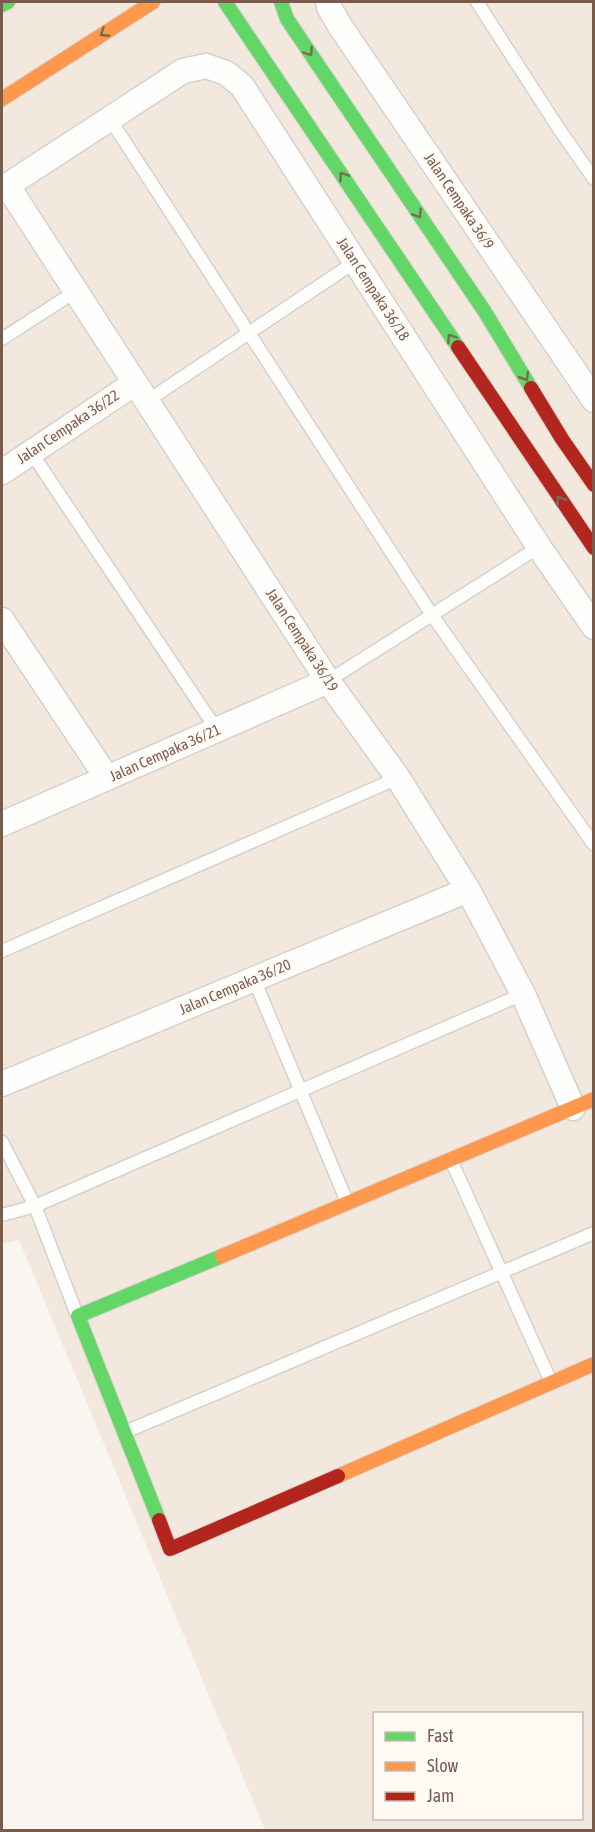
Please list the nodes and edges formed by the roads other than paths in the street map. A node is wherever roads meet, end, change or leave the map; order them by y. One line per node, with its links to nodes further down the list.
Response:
1 (8, 2): 7 (street)
2 (153, 2): 8 (street, one-way to 8)
3 (225, 2): 22 (street, one-way to 3)
4 (281, 2): 20 (street, one-way to 20)
5 (328, 2): 17 (street, Jalan Cempaka 36/9)
6 (477, 2): 10 (lane)
7 (2, 6)
8 (2, 99)
9 (110, 119): 11 (street); 12 (street, Jalan Cempaka 36/18); 14 (lane)
10 (594, 179)
11 (4, 187): 13 (street, Jalan Cempaka 36/19)
12 (355, 262): 14 (lane); 21 (street, Jalan Cempaka 36/18)
13 (76, 291): 15 (lane); 16 (street, Jalan Cempaka 36/19)
14 (249, 333): 16 (lane); 23 (lane)
15 (2, 339)
16 (141, 392): 18 (street, Jalan Cempaka 36/22); 26 (street, Jalan Cempaka 36/19)
17 (594, 400)
18 (31, 452): 19 (street, Jalan Cempaka 36/22); 27 (lane)
19 (2, 472)
20 (594, 485)
21 (539, 547): 23 (lane); 25 (street, Jalan Cempaka 36/18)
22 (594, 548)
23 (432, 615): 26 (lane); 31 (lane)
24 (2, 620): 28 (street)
25 (594, 627)
26 (328, 681): 27 (street, Jalan Cempaka 36/21); 29 (street, Jalan Cempaka 36/19)
27 (217, 730): 28 (street, Jalan Cempaka 36/21)
28 (107, 778): 30 (street, Jalan Cempaka 36/21)
29 (398, 778): 32 (street, Jalan Cempaka 36/19); 33 (lane)
30 (2, 824)
31 (594, 845)
32 (468, 890): 34 (street, Jalan Cempaka 36/20); 35 (street, Jalan Cempaka 36/19)
33 (2, 951)
34 (254, 979): 36 (street, Jalan Cempaka 36/20); 37 (lane)
35 (523, 994): 37 (lane); 38 (street, Jalan Cempaka 36/19)
36 (2, 1084)
37 (300, 1090): 41 (lane); 42 (lane)
38 (583, 1104): 40 (street)
39 (2, 1142): 42 (lane)
40 (451, 1159): 41 (street); 45 (lane)
41 (347, 1203): 46 (street)
42 (34, 1206): 43 (lane); 46 (lane)
43 (2, 1215)
44 (594, 1233): 45 (lane)
45 (501, 1272): 48 (lane); 49 (lane)
46 (78, 1316): 49 (street)
47 (594, 1364): 48 (street)
48 (551, 1383): 49 (street)
49 (124, 1433)

